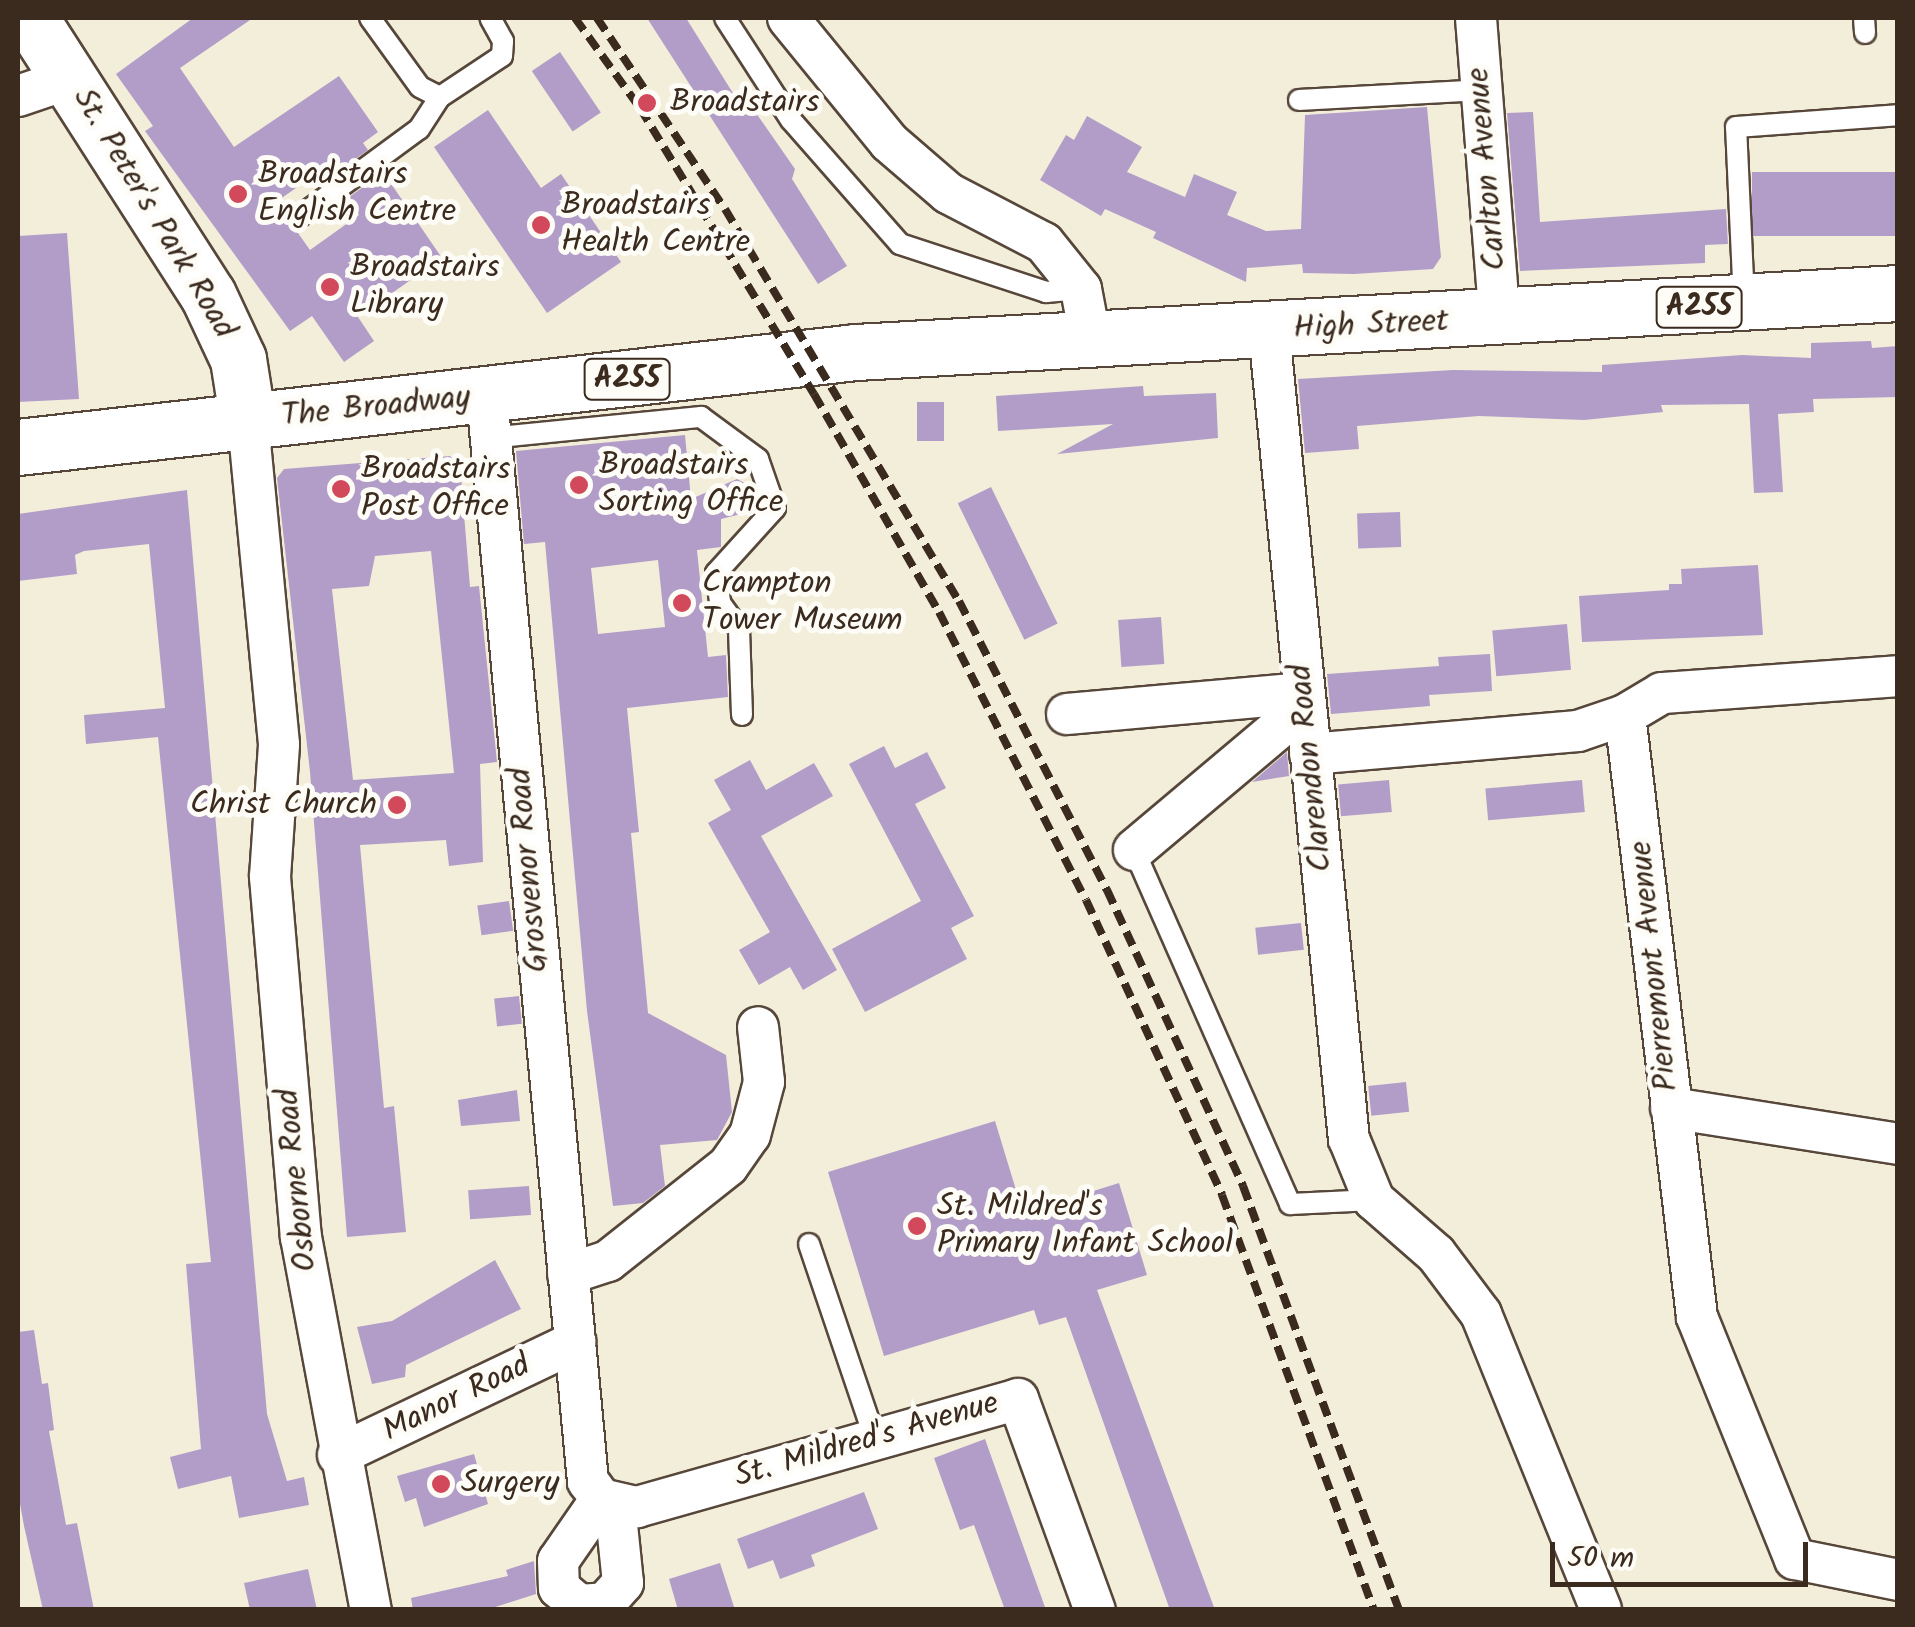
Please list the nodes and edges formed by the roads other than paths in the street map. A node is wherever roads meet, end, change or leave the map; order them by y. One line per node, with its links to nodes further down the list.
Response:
1 (30, 18): 7 (main road, St. Peter's Park Road)
2 (370, 18): 10 (lane)
3 (490, 18): 10 (lane)
4 (724, 18): 14 (lane)
5 (788, 18): 14 (street)
6 (1476, 18): 8 (street, Carlton Avenue)
7 (71, 78): 9 (street); 22 (main road, St. Peter's Park Road)
8 (1481, 90): 11 (lane); 17 (street, Carlton Avenue)
9 (18, 96)
10 (440, 97): 13 (lane)
11 (1299, 100)
12 (1898, 115): 16 (lane)
13 (298, 217)
14 (1081, 290): 19 (street)
15 (1898, 293): 16 (main road, High Street / A255)
16 (1744, 304): 17 (main road, High Street / A255)
17 (1500, 320): 18 (main road, High Street / A255)
18 (1269, 331): 19 (main road, High Street / A255); 25 (street, Clarendon Road)
19 (1091, 342): 20 (main road, High Street / A255)
20 (766, 360): 21 (main road, The Broadway / A255)
21 (488, 418): 22 (main road, The Broadway / A255); 26 (lane); 37 (street, Grosvenor Road)
22 (248, 422): 23 (main road, A255); 29 (street, The Broadway)
23 (18, 446)
24 (1898, 676): 28 (street)
25 (1305, 700): 27 (street); 30 (street, Clarendon Road); 31 (street)
26 (742, 714)
27 (1067, 714)
28 (1625, 715): 30 (street); 33 (street, Pierremont Avenue)
29 (278, 745): 40 (street, Osborne Road)
30 (1310, 754): 35 (street, Clarendon Road)
31 (1134, 850): 35 (lane)
32 (758, 1027): 37 (street)
33 (1671, 1108): 34 (street, Pierremont Avenue); 41 (street)
34 (1898, 1144)
35 (1374, 1200): 44 (street)
36 (809, 1244): 39 (lane)
37 (568, 1274): 38 (street, Grosvenor Road)
38 (575, 1342): 39 (street, St. Mildred's Avenue); 40 (street, Manor Road)
39 (874, 1436): 43 (street, St. Mildred's Avenue)
40 (338, 1455): 42 (street, Osborne Road)
41 (1898, 1580)
42 (371, 1610)
43 (1095, 1610)
44 (1600, 1610)

